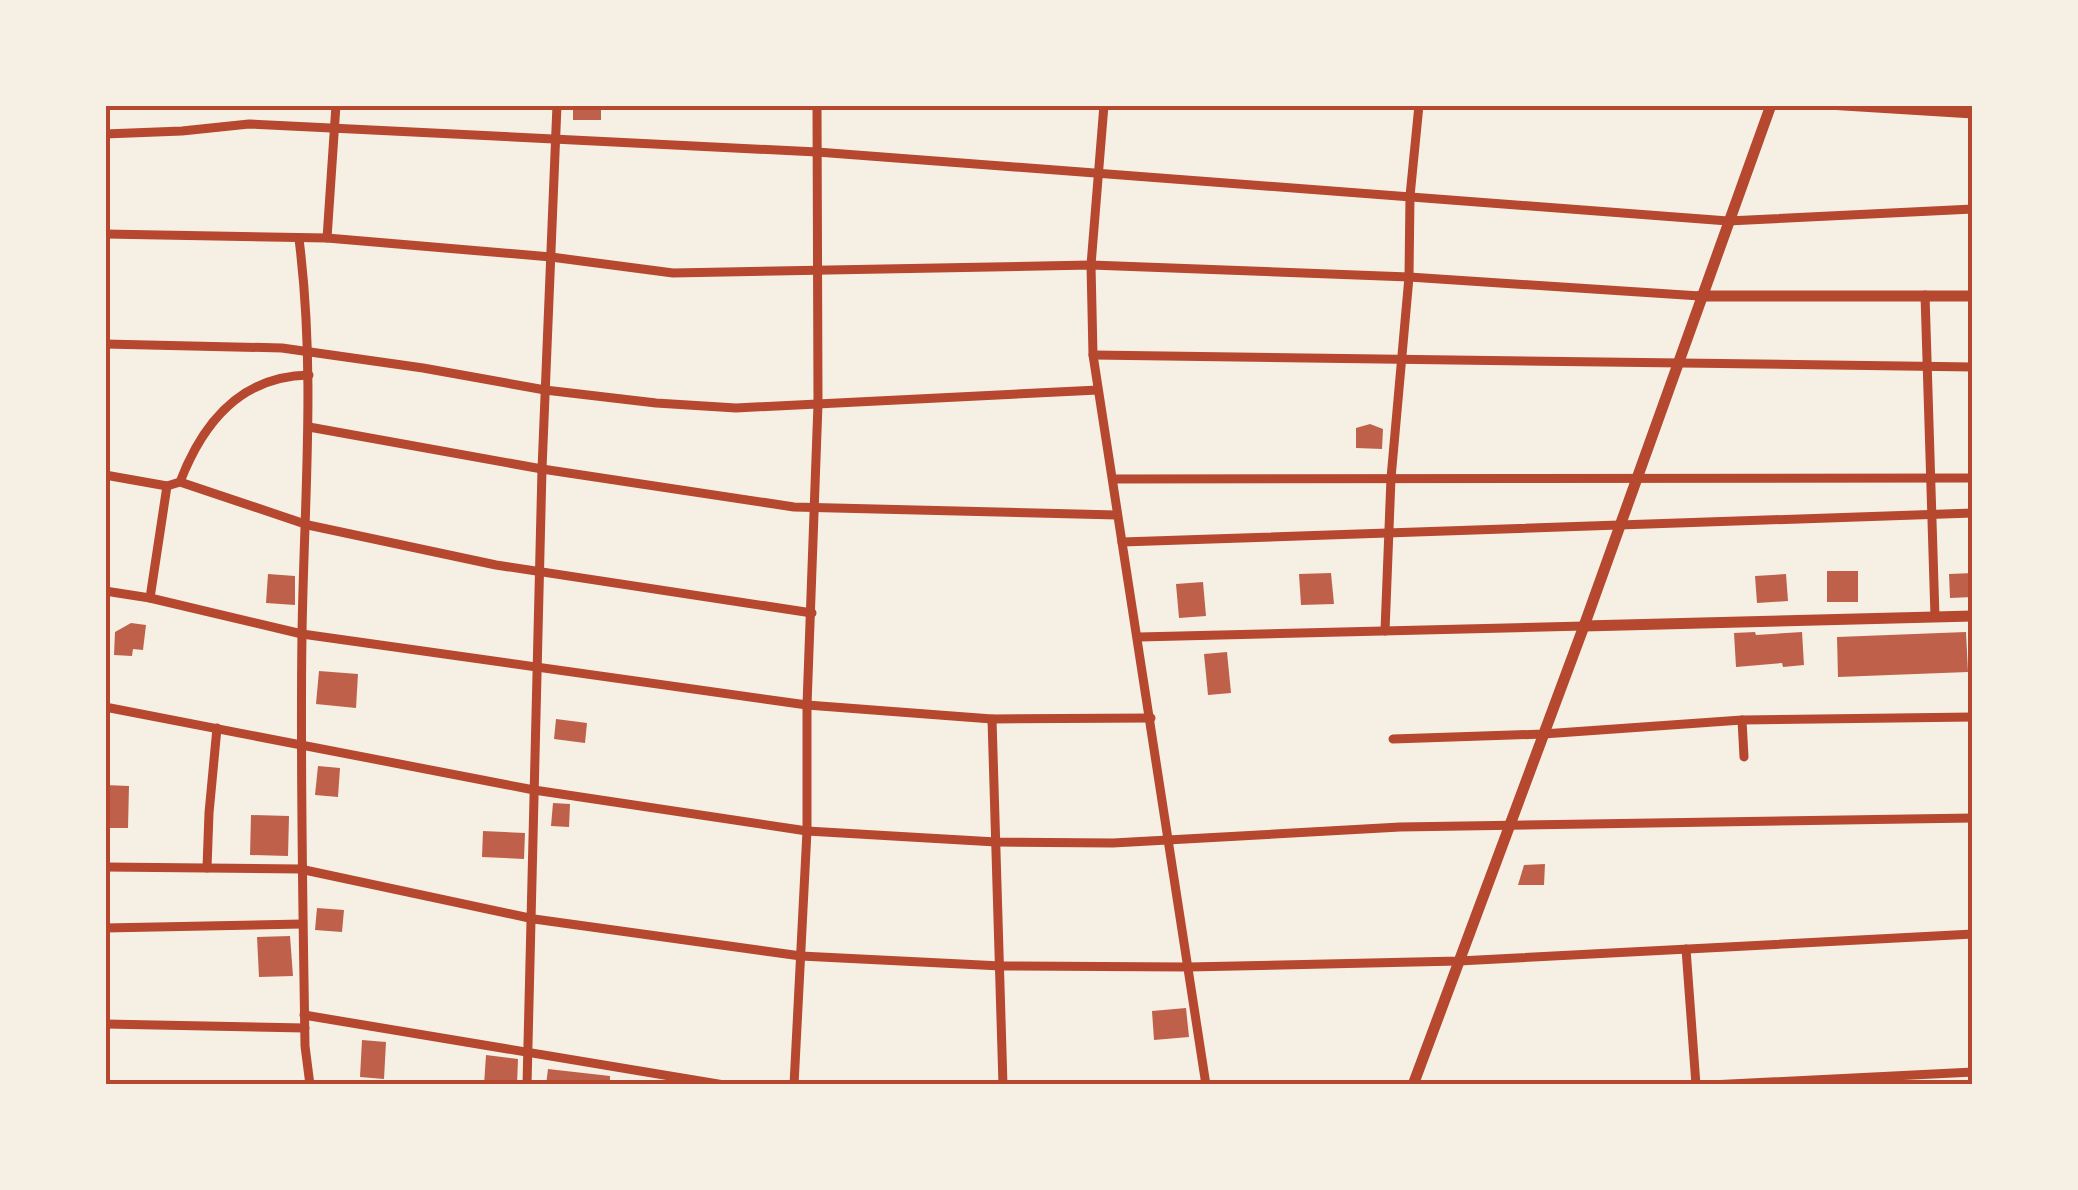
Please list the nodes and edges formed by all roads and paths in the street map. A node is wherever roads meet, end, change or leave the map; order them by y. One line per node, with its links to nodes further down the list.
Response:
1 (336, 105): 9 (street)
2 (556, 105): 11 (street)
3 (817, 105): 12 (street)
4 (1104, 105): 13 (street)
5 (1420, 105): 14 (street)
6 (1771, 105): 16 (street)
7 (1828, 105): 8 (street)
8 (1973, 114)
9 (336, 130): 10 (street); 11 (street); 19 (street)
10 (105, 134)
11 (556, 141): 12 (street); 20 (street)
12 (818, 152): 13 (street); 22 (street)
13 (1098, 172): 14 (street); 21 (street)
14 (1410, 196): 16 (street); 23 (street)
15 (1973, 210): 16 (street)
16 (1728, 221): 25 (street)
17 (105, 234): 18 (street)
18 (299, 238): 19 (street); 28 (street)
19 (327, 238): 20 (street)
20 (551, 257): 22 (street); 35 (street)
21 (1092, 265): 22 (street); 23 (street); 29 (street)
22 (820, 269): 37 (street)
23 (1409, 277): 25 (street); 30 (street)
24 (1926, 295): 25 (street); 26 (street); 32 (street)
25 (1700, 296): 31 (street)
26 (1973, 296)
27 (105, 344): 28 (street)
28 (308, 353): 34 (street); 35 (street)
29 (1094, 355): 30 (street); 36 (street)
30 (1402, 362): 31 (street); 41 (street)
31 (1676, 364): 32 (street); 42 (street)
32 (1928, 364): 33 (street); 43 (street)
33 (1973, 367)
34 (309, 375): 38 (street); 46 (street)
35 (546, 390): 37 (street); 39 (street)
36 (1098, 390): 37 (street); 45 (street)
37 (818, 404): 48 (street)
38 (309, 427): 39 (street); 52 (street)
39 (542, 469): 48 (street); 56 (street)
40 (105, 475): 47 (street)
41 (1391, 478): 42 (street); 45 (street); 54 (street)
42 (1636, 478): 43 (street); 53 (street)
43 (1933, 478): 44 (street); 50 (street)
44 (1973, 478)
45 (1114, 479): 51 (street)
46 (180, 482): 47 (street); 52 (street)
47 (168, 486): 58 (street)
48 (816, 509): 51 (street); 59 (street)
49 (1973, 513): 50 (street)
50 (1933, 514): 53 (street); 61 (street)
51 (1117, 515): 55 (street)
52 (308, 525): 56 (street); 64 (street)
53 (1618, 526): 54 (street); 62 (street)
54 (1388, 533): 55 (street); 63 (street)
55 (1122, 542): 65 (street)
56 (542, 573): 59 (street); 66 (street)
57 (105, 591): 58 (street)
58 (150, 598): 64 (street)
59 (812, 613): 67 (street)
60 (1973, 616): 61 (street)
61 (1935, 617): 62 (street)
62 (1584, 626): 63 (street); 74 (street)
63 (1386, 631): 65 (street)
64 (302, 634): 66 (street); 76 (street)
65 (1139, 637): 70 (street)
66 (539, 668): 67 (street); 78 (street)
67 (807, 705): 71 (street); 81 (street)
68 (105, 706): 73 (street)
69 (1973, 717): 72 (street)
70 (1151, 718): 71 (street); 82 (street)
71 (992, 719): 83 (street)
72 (1742, 720): 74 (street); 77 (street)
73 (217, 728): 76 (street); 85 (street)
74 (1544, 734): 75 (street); 80 (street)
75 (1393, 738)
76 (300, 746): 78 (street); 86 (street)
77 (1744, 757)
78 (534, 790): 81 (street); 87 (street)
79 (1973, 818): 80 (street)
80 (1510, 825): 82 (street); 93 (street)
81 (807, 831): 83 (street); 92 (street)
82 (1169, 840): 83 (street); 95 (street)
83 (996, 842): 94 (street)
84 (105, 866): 85 (street)
85 (208, 868): 86 (street)
86 (300, 869): 87 (street); 88 (street)
87 (534, 919): 92 (street); 99 (street)
88 (302, 924): 89 (street); 96 (street)
89 (105, 928)
90 (1973, 934): 91 (street)
91 (1686, 949): 93 (street); 108 (street)
92 (801, 956): 94 (street); 104 (street)
93 (1459, 960): 95 (street); 107 (street)
94 (1001, 966): 95 (street); 105 (street)
95 (1188, 967): 106 (street)
96 (304, 1015): 98 (street); 99 (street)
97 (105, 1024): 98 (street)
98 (304, 1028): 101 (street)
99 (529, 1051): 102 (street); 103 (street)
100 (1973, 1072): 109 (street)
101 (310, 1085)
102 (527, 1085)
103 (724, 1085)
104 (794, 1085)
105 (1003, 1085)
106 (1206, 1085)
107 (1413, 1085)
108 (1696, 1085)
109 (1710, 1085)

